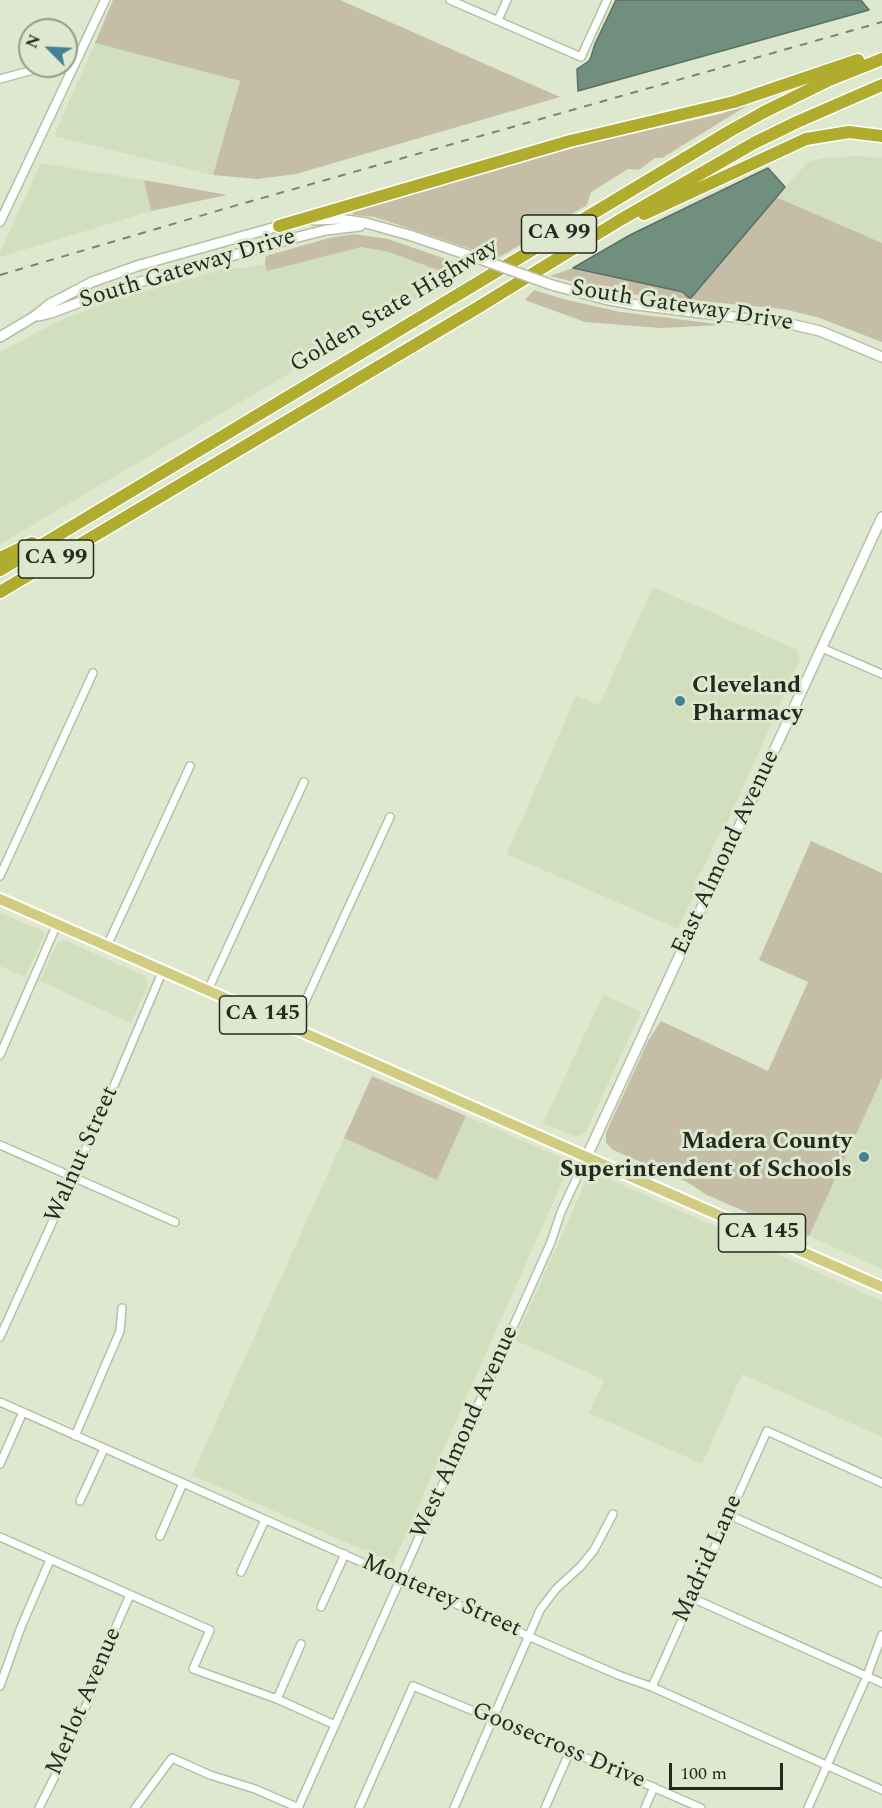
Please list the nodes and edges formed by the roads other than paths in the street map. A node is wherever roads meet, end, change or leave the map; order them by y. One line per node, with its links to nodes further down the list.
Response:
1 (105, 0): 7 (street)
2 (450, 0): 5 (street)
3 (507, 0): 5 (street)
4 (607, 0): 5 (street)
5 (498, 20)
6 (882, 51): 15 (highway)
7 (79, 57): 14 (street)
8 (882, 59): 24 (highway, Golden State Highway / CA 99)
9 (18, 75): 10 (street)
10 (0, 80)
11 (882, 85): 13 (highway, Golden State Highway / CA 99)
12 (882, 136): 13 (highway)
13 (620, 220): 26 (highway, Golden State Highway / CA 99)
14 (0, 222)
15 (279, 226): 16 (main road, South Gateway Drive); 17 (main road, South Gateway Drive)
16 (377, 226): 18 (main road, South Gateway Drive); 23 (main road, South Gateway Drive, bridge)
17 (242, 236): 18 (main road); 19 (main road, South Gateway Drive)
18 (247, 252): 19 (main road, South Gateway Drive)
19 (35, 316): 20 (main road, South Gateway Drive)
20 (13, 330): 21 (main road); 22 (main road, South Gateway Drive)
21 (0, 331)
22 (0, 337)
23 (882, 357)
24 (103, 508): 27 (highway); 28 (highway, Golden State Highway / CA 99)
25 (882, 517): 31 (main road, East Almond Avenue)
26 (111, 526): 29 (highway, Golden State Highway / CA 99); 30 (highway)
27 (0, 558)
28 (0, 570)
29 (0, 592)
30 (0, 600)
31 (822, 648): 33 (street); 46 (main road, East Almond Avenue)
32 (93, 673): 37 (street)
33 (882, 674)
34 (190, 766): 40 (street)
35 (304, 782): 42 (street)
36 (390, 817): 43 (street)
37 (0, 876)
38 (0, 899): 39 (main road, CA 145)
39 (57, 924): 40 (main road, CA 145); 44 (street)
40 (107, 946): 41 (main road, CA 145)
41 (163, 970): 42 (main road, CA 145); 47 (street, Walnut Street)
42 (208, 990): 43 (main road, CA 145)
43 (293, 1028): 46 (main road, CA 145)
44 (0, 1055)
45 (0, 1144): 47 (street)
46 (587, 1156): 49 (main road, CA 145); 68 (street, West Almond Avenue)
47 (74, 1177): 48 (street); 51 (street, Walnut Street)
48 (175, 1222)
49 (882, 1287)
50 (122, 1308): 54 (street)
51 (0, 1338)
52 (0, 1402): 53 (street, Monterey Street)
53 (23, 1412): 54 (street, Monterey Street); 56 (street)
54 (75, 1436): 55 (street, Monterey Street)
55 (104, 1449): 57 (street, Monterey Street); 59 (street)
56 (0, 1464)
57 (183, 1483): 62 (street, Monterey Street); 63 (street)
58 (882, 1483): 61 (street, Madrid Lane)
59 (80, 1501)
60 (614, 1514): 74 (street)
61 (729, 1515): 69 (street); 71 (street, Madrid Lane)
62 (265, 1520): 65 (street, Monterey Street); 67 (street)
63 (160, 1536)
64 (0, 1537): 66 (street)
65 (345, 1554): 68 (street, Monterey Street); 72 (street)
66 (50, 1560): 70 (street); 78 (street)
67 (241, 1572)
68 (401, 1579): 74 (street, Monterey Street); 82 (street, West Almond Avenue)
69 (882, 1583)
70 (130, 1595): 80 (street); 87 (street, Merlot Avenue)
71 (692, 1598): 76 (street); 79 (street, Madrid Lane)
72 (321, 1607)
73 (882, 1635): 76 (street)
74 (528, 1636): 79 (street, Monterey Street); 81 (street)
75 (301, 1644): 80 (street)
76 (867, 1676): 77 (street); 84 (street)
77 (882, 1683)
78 (0, 1686)
79 (652, 1687): 84 (street, Monterey Street)
80 (277, 1699): 82 (street)
81 (493, 1720): 83 (street, Goosecross Drive); 90 (street, Goosecross Drive); 91 (street)
82 (335, 1725): 89 (street, West Almond Avenue)
83 (570, 1751): 85 (street, Goosecross Drive); 92 (street)
84 (827, 1766): 86 (street, Monterey Street); 95 (street)
85 (654, 1787): 93 (street); 94 (street, Goosecross Drive)
86 (882, 1790)
87 (39, 1808)
88 (135, 1808): 89 (street)
89 (298, 1808)
90 (359, 1808)
91 (454, 1808)
92 (545, 1808)
93 (645, 1808)
94 (701, 1808)
95 (808, 1808)

